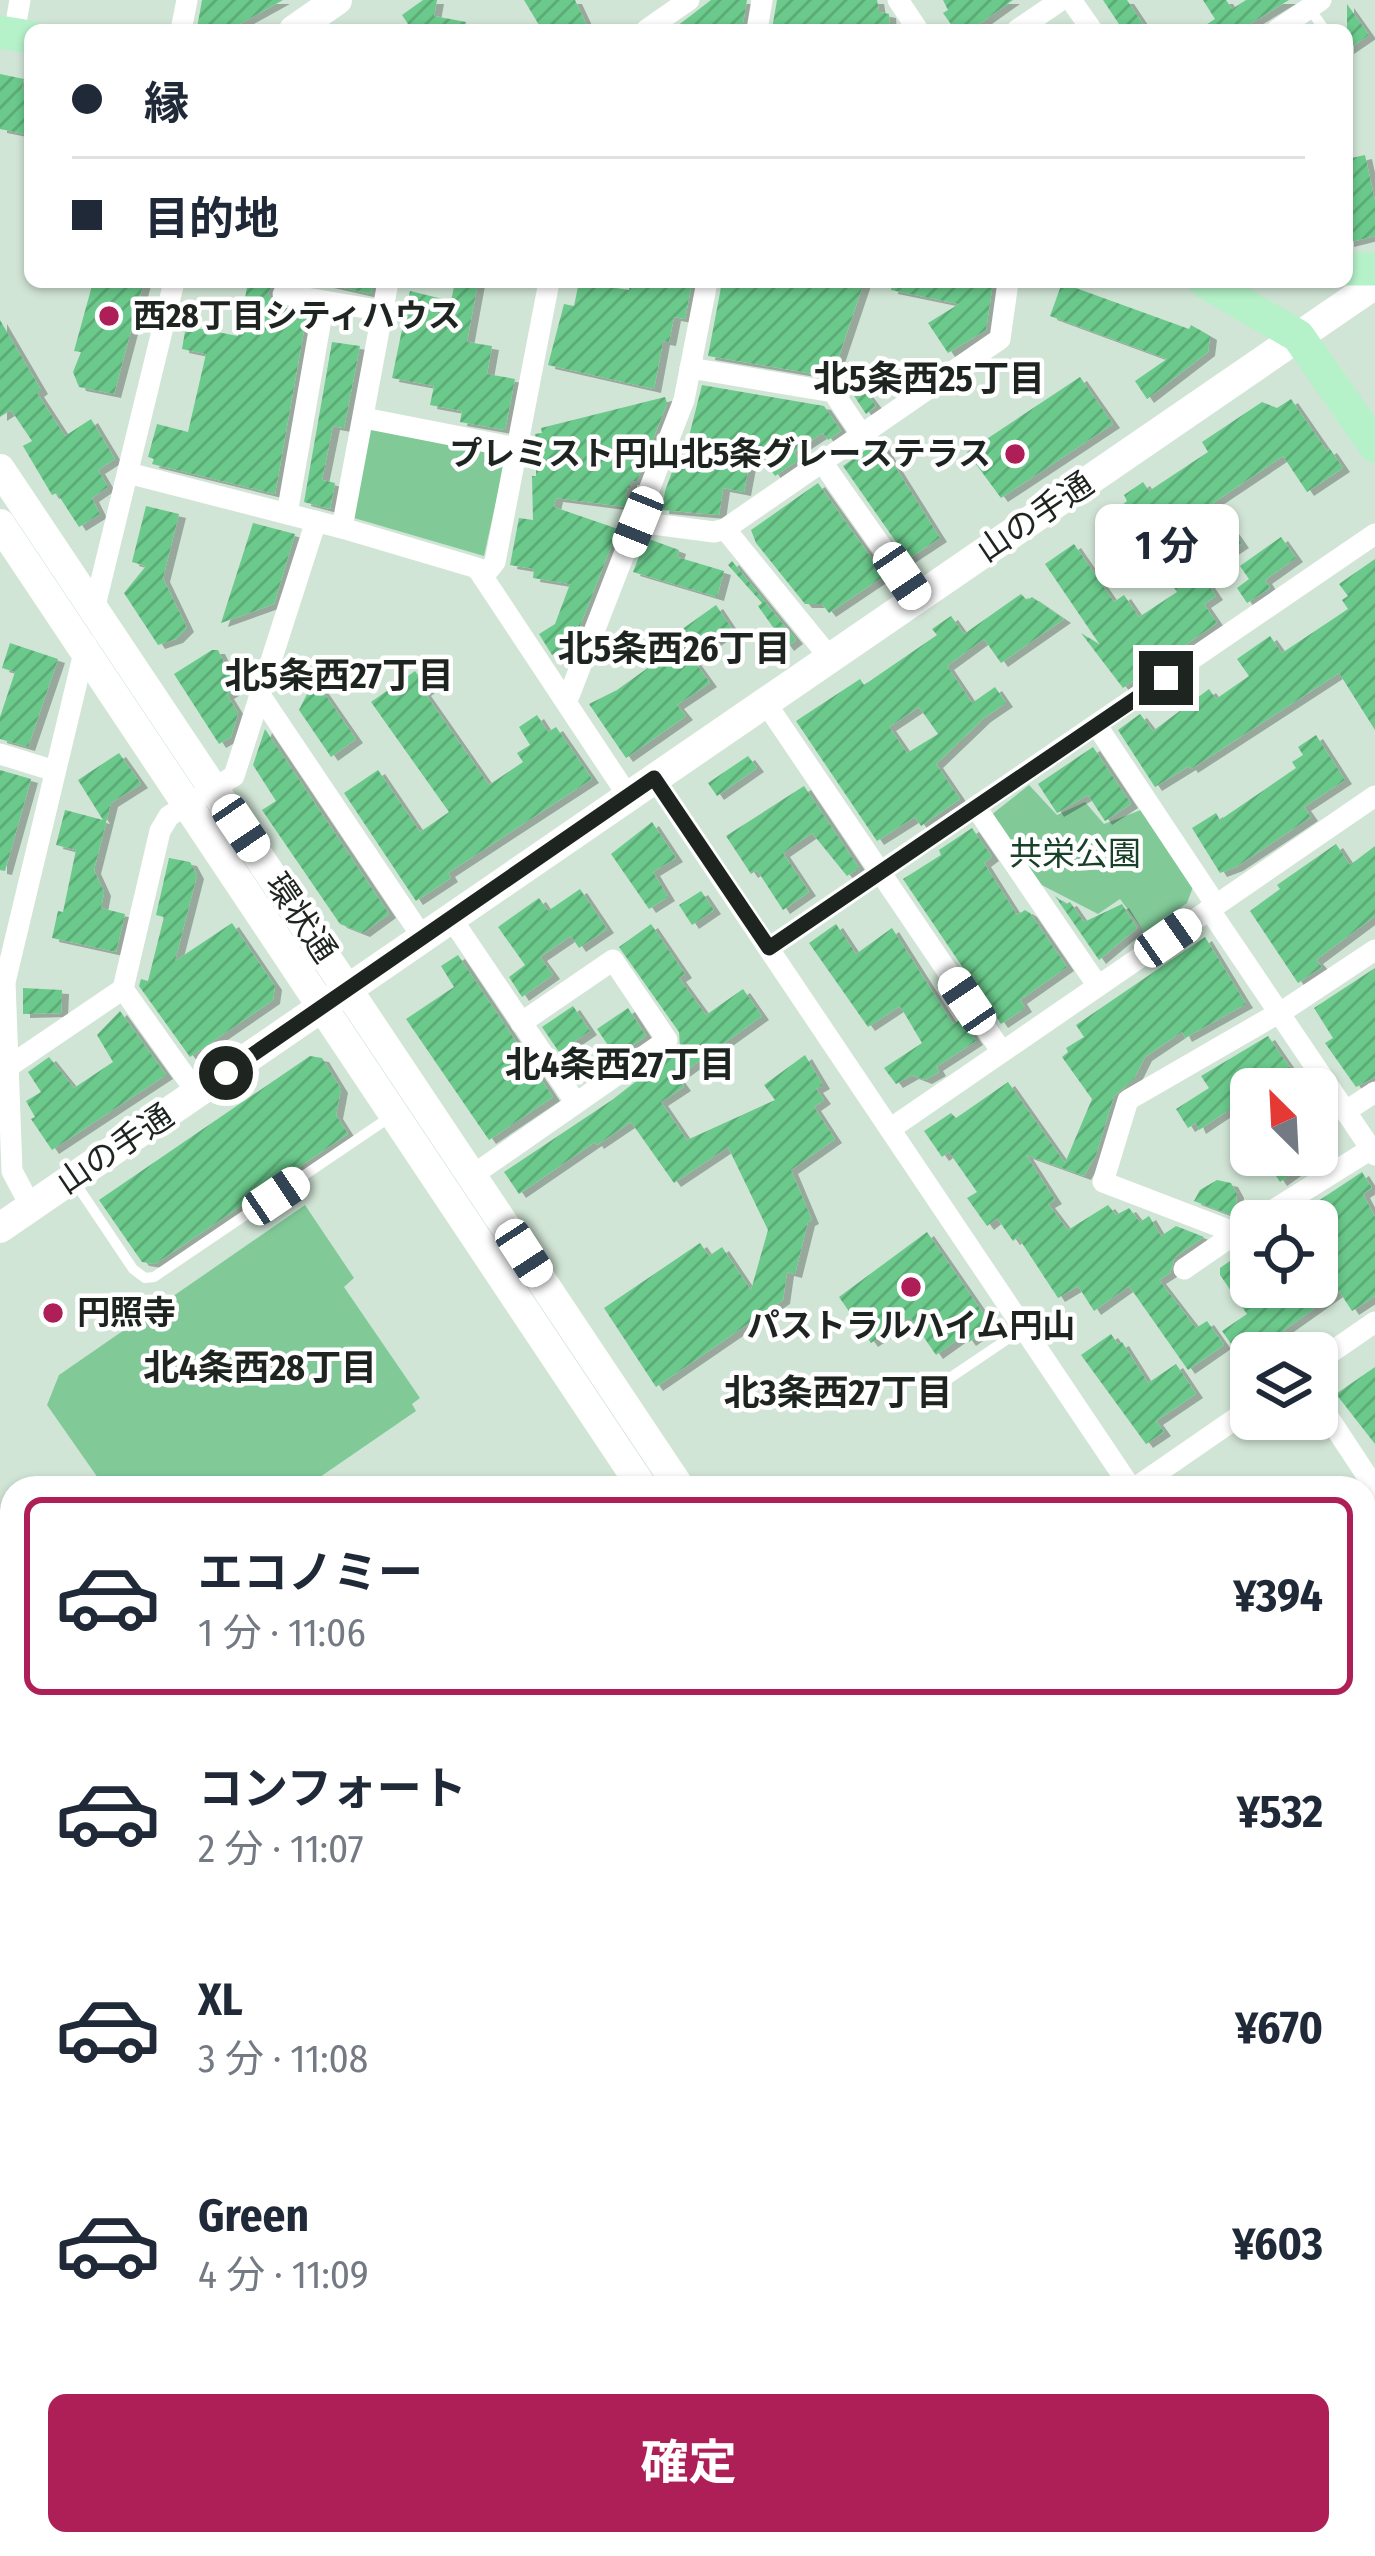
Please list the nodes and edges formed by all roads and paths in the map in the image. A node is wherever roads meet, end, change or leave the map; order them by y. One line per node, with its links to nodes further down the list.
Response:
1 (20, 0): 10 (street)
2 (337, 0): 6 (street)
3 (689, 0): 7 (street)
4 (1061, 0): 8 (street)
5 (1315, 4): 9 (street)
6 (302, 24)
7 (655, 24)
8 (1026, 24)
9 (1285, 24)
10 (15, 34)
11 (1375, 284): 21 (street, 山の手通)
12 (173, 288): 29 (street)
13 (387, 288): 20 (street)
14 (548, 288): 26 (street)
15 (705, 288): 22 (street)
16 (1007, 288): 24 (street)
17 (1215, 288): 21 (main road)
18 (283, 294): 19 (street)
19 (324, 302): 20 (street); 30 (street)
20 (382, 311): 23 (street)
21 (1298, 336): 25 (main road); 38 (street, 山の手通)
22 (690, 368): 24 (street); 32 (street)
23 (364, 418): 26 (street); 34 (street)
24 (862, 435): 27 (street)
25 (1375, 446)
26 (517, 448): 37 (street)
27 (822, 462): 35 (street); 38 (street)
28 (0, 469): 39 (street, 環状通)
29 (128, 473): 30 (street); 39 (street)
30 (287, 514): 31 (street)
31 (316, 521): 34 (street); 42 (street)
32 (638, 522): 35 (street); 43 (street)
33 (0, 524): 40 (street, 環状通)
34 (342, 528): 37 (street)
35 (725, 529): 41 (street)
36 (1375, 534): 45 (street)
37 (483, 577): 43 (street)
38 (917, 598): 41 (street, 山の手通)
39 (94, 609): 40 (street); 49 (street, 環状通)
40 (84, 650): 47 (street); 49 (street, 環状通)
41 (830, 658): 44 (street, 山の手通)
42 (260, 695): 49 (street); 56 (street)
43 (567, 701): 50 (street)
44 (765, 702): 48 (street, 山の手通); 53 (street)
45 (1096, 726): 52 (street); 54 (street)
46 (0, 754): 47 (street)
47 (55, 771): 59 (street)
48 (654, 778): 50 (street, 山の手通); 57 (street)
49 (201, 796): 61 (street); 62 (street, 環状通)
50 (628, 796): 55 (street, 山の手通)
51 (1375, 796): 54 (street)
52 (977, 809): 53 (street); 60 (street)
53 (881, 875): 57 (street); 65 (street)
54 (1213, 907): 60 (street); 63 (street)
55 (451, 918): 56 (street, 山の手通); 64 (street)
56 (423, 938): 62 (street, 山の手通)
57 (769, 948): 72 (street)
58 (1375, 950): 63 (street)
59 (2, 981): 66 (street)
60 (1098, 986): 65 (street)
61 (123, 988): 66 (street); 68 (street)
62 (336, 998): 68 (street, 山の手通); 70 (street, 環状通)
63 (1279, 1012): 71 (street); 78 (street)
64 (521, 1023): 69 (street); 69 (street)
65 (1002, 1052): 72 (street)
66 (8, 1066): 77 (street)
67 (1375, 1092): 71 (street)
68 (197, 1093): 75 (street, 山の手通)
69 (576, 1103): 74 (street)
70 (408, 1105): 74 (street, 環状通); 75 (lane); 88 (street, 環状通)
71 (1346, 1111): 73 (street)
72 (890, 1129): 83 (street)
73 (1373, 1152): 76 (street)
74 (473, 1175): 89 (street, 環状通)
75 (72, 1178): 77 (street, 山の手通)
76 (1292, 1200)
77 (31, 1207): 79 (street, 山の手通)
78 (1230, 1220)
79 (0, 1228)
80 (1230, 1238): 81 (street)
81 (1184, 1269)
82 (1375, 1322): 84 (street)
83 (1024, 1328): 85 (lane); 90 (street)
84 (1338, 1348)
85 (932, 1390)
86 (1230, 1422): 91 (street)
87 (1338, 1432): 92 (street)
88 (636, 1476)
89 (672, 1476)
90 (1125, 1476)
91 (1151, 1476)
92 (1367, 1476)

